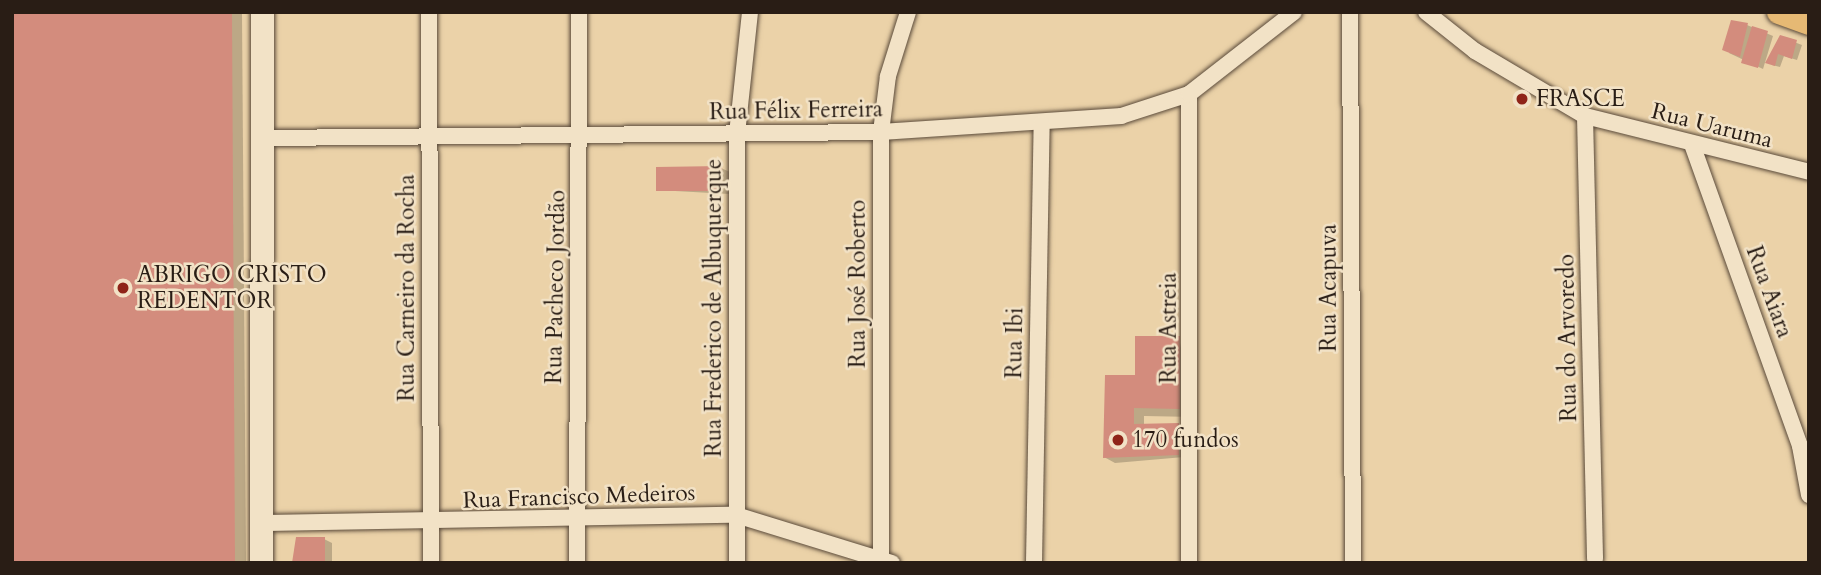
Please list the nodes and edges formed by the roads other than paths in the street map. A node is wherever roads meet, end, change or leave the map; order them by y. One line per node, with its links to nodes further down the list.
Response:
1 (262, 12): 16 (street)
2 (429, 12): 18 (street, Rua Carneiro da Rocha)
3 (579, 12): 17 (street, Rua Pacheco Jordão)
4 (750, 12): 15 (street, Rua Frederico de Albuquerque)
5 (908, 12): 14 (street, Rua José Roberto)
6 (1294, 12): 11 (street, Rua Félix Ferreira)
7 (1350, 12): 34 (street, Rua Acapuva)
8 (1426, 12): 12 (street, Rua Uaruma)
9 (1779, 12): 10 (main road)
10 (1809, 23)
11 (1189, 94): 13 (street, Rua Félix Ferreira); 33 (street, Rua Astreia)
12 (1585, 116): 19 (street, Rua Uaruma); 26 (street, Rua do Arvoredo)
13 (1042, 124): 14 (street, Rua Félix Ferreira); 32 (street, Rua Ibi)
14 (881, 132): 15 (street, Rua Félix Ferreira); 27 (street, Rua José Roberto)
15 (737, 134): 17 (street, Rua Félix Ferreira); 22 (street, Rua Frederico de Albuquerque)
16 (266, 138): 18 (street, Rua Félix Ferreira); 24 (street)
17 (580, 139): 18 (street, Rua Félix Ferreira); 23 (street, Rua Pacheco Jordão)
18 (429, 140): 25 (street, Rua Carneiro da Rocha)
19 (1693, 147): 20 (street, Rua Uaruma); 21 (street, Rua Aiara)
20 (1809, 172)
21 (1809, 495)
22 (736, 515): 23 (street, Rua Francisco Medeiros); 27 (street, Rua Francisco Medeiros); 31 (street, Rua Frederico de Albuquerque)
23 (576, 519): 25 (street, Rua Francisco Medeiros); 30 (street, Rua Pacheco Jordão)
24 (260, 523): 25 (street, Rua Francisco Medeiros); 28 (street)
25 (431, 524): 29 (street, Rua Carneiro da Rocha)
26 (1595, 559)
27 (886, 561)
28 (261, 563)
29 (431, 563)
30 (577, 563)
31 (737, 563)
32 (1034, 563)
33 (1189, 563)
34 (1353, 563)

